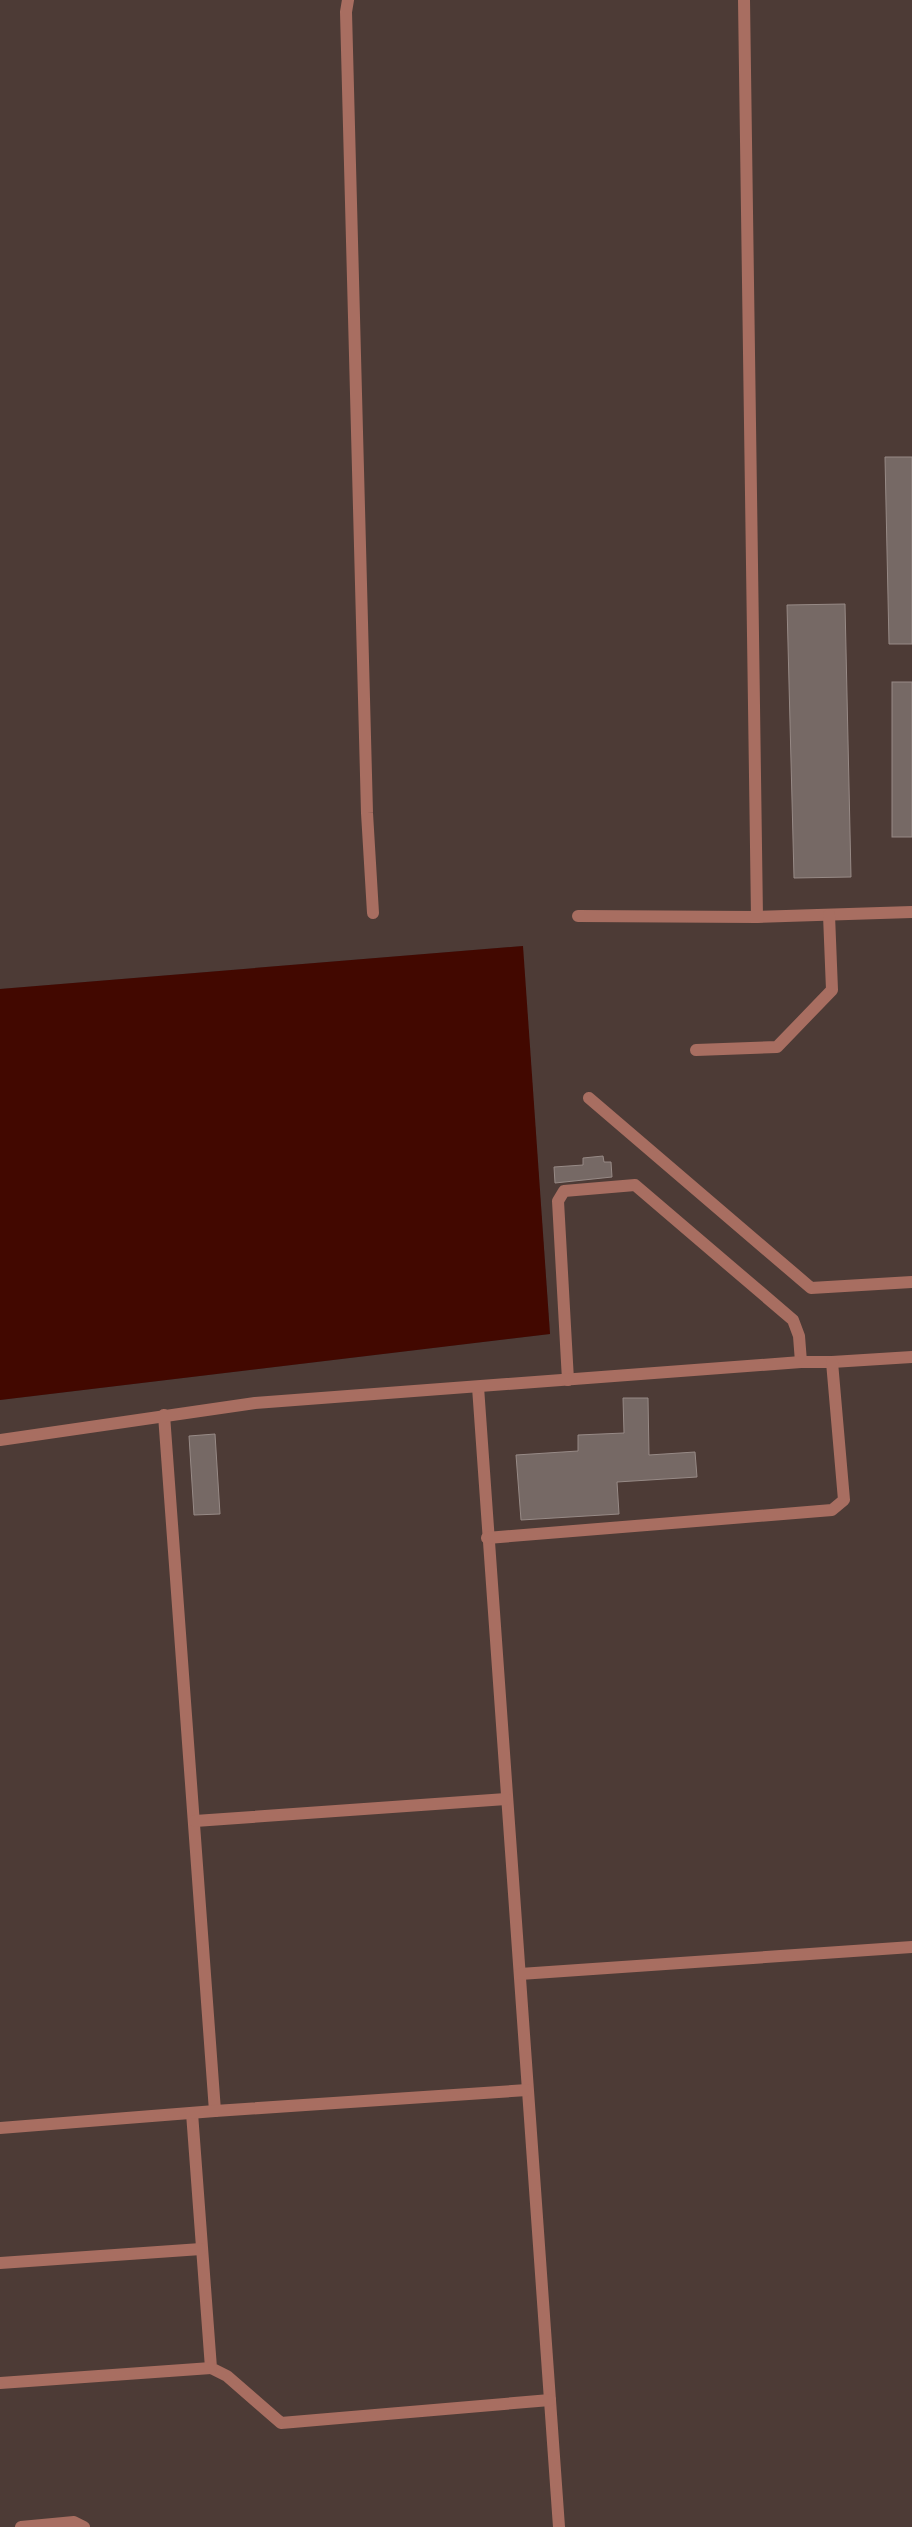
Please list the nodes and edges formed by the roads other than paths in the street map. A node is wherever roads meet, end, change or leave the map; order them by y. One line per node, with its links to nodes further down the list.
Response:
1 (348, 0): 4 (street)
2 (744, 0): 7 (street)
3 (912, 912): 5 (street)
4 (373, 913)
5 (829, 915): 7 (street); 8 (street)
6 (578, 916): 7 (street)
7 (757, 918)
8 (696, 1050)
9 (589, 1098): 10 (street)
10 (912, 1282)
11 (912, 1357): 13 (street)
12 (801, 1362): 13 (street); 14 (street); 14 (street)
13 (832, 1362): 18 (street)
14 (568, 1380): 15 (street)
15 (478, 1387): 16 (street); 18 (street)
16 (164, 1415): 17 (street); 20 (street)
17 (0, 1440)
18 (487, 1538): 19 (street)
19 (506, 1799): 20 (street); 22 (street)
20 (195, 1821): 24 (street)
21 (912, 1947): 22 (street)
22 (520, 1974): 23 (street)
23 (527, 2090): 24 (street); 31 (street)
24 (215, 2110): 25 (street)
25 (192, 2113): 26 (street); 27 (street)
26 (0, 2128)
27 (201, 2249): 28 (street); 29 (street)
28 (0, 2263)
29 (211, 2368): 30 (street); 31 (street)
30 (0, 2383)
31 (550, 2400): 34 (street)
32 (21, 2527): 33 (street)
33 (84, 2527)
34 (559, 2527)

